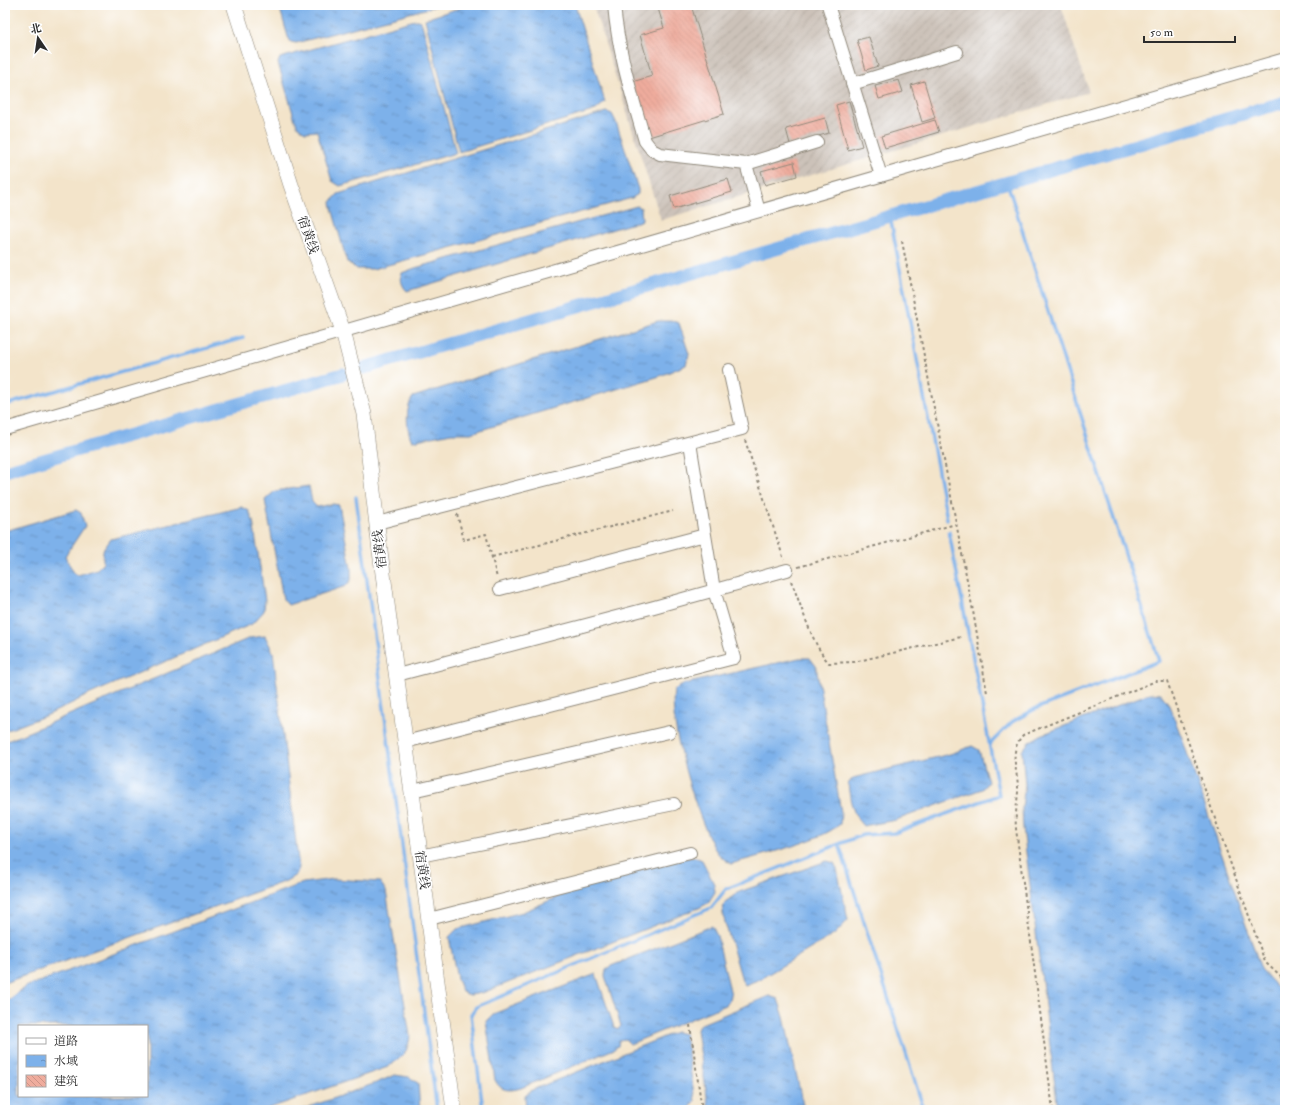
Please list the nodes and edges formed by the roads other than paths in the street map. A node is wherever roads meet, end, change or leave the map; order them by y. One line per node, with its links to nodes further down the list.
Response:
1 (234, 5): 11 (main road, 宿黄线)
2 (614, 5): 8 (street)
3 (828, 5): 6 (street)
4 (957, 52): 6 (street)
5 (1285, 59): 9 (street)
6 (852, 84): 9 (street)
7 (817, 142): 8 (street)
8 (746, 164): 10 (street)
9 (881, 176): 10 (street)
10 (759, 211): 11 (street)
11 (343, 331): 13 (street); 15 (main road, 宿黄线)
12 (729, 370): 14 (street)
13 (5, 429)
14 (690, 443): 15 (street); 16 (street)
15 (377, 523): 20 (main road, 宿黄线)
16 (705, 535): 18 (street); 19 (street)
17 (787, 570): 19 (street)
18 (500, 589)
19 (714, 590): 20 (street); 22 (street)
20 (396, 675): 22 (main road, 宿黄线)
21 (669, 732): 23 (street)
22 (406, 742): 23 (main road, 宿黄线)
23 (412, 791): 26 (main road, 宿黄线)
24 (674, 804): 26 (street)
25 (690, 853): 27 (street)
26 (420, 856): 27 (main road, 宿黄线)
27 (429, 919): 28 (main road, 宿黄线)
28 (454, 1110)

